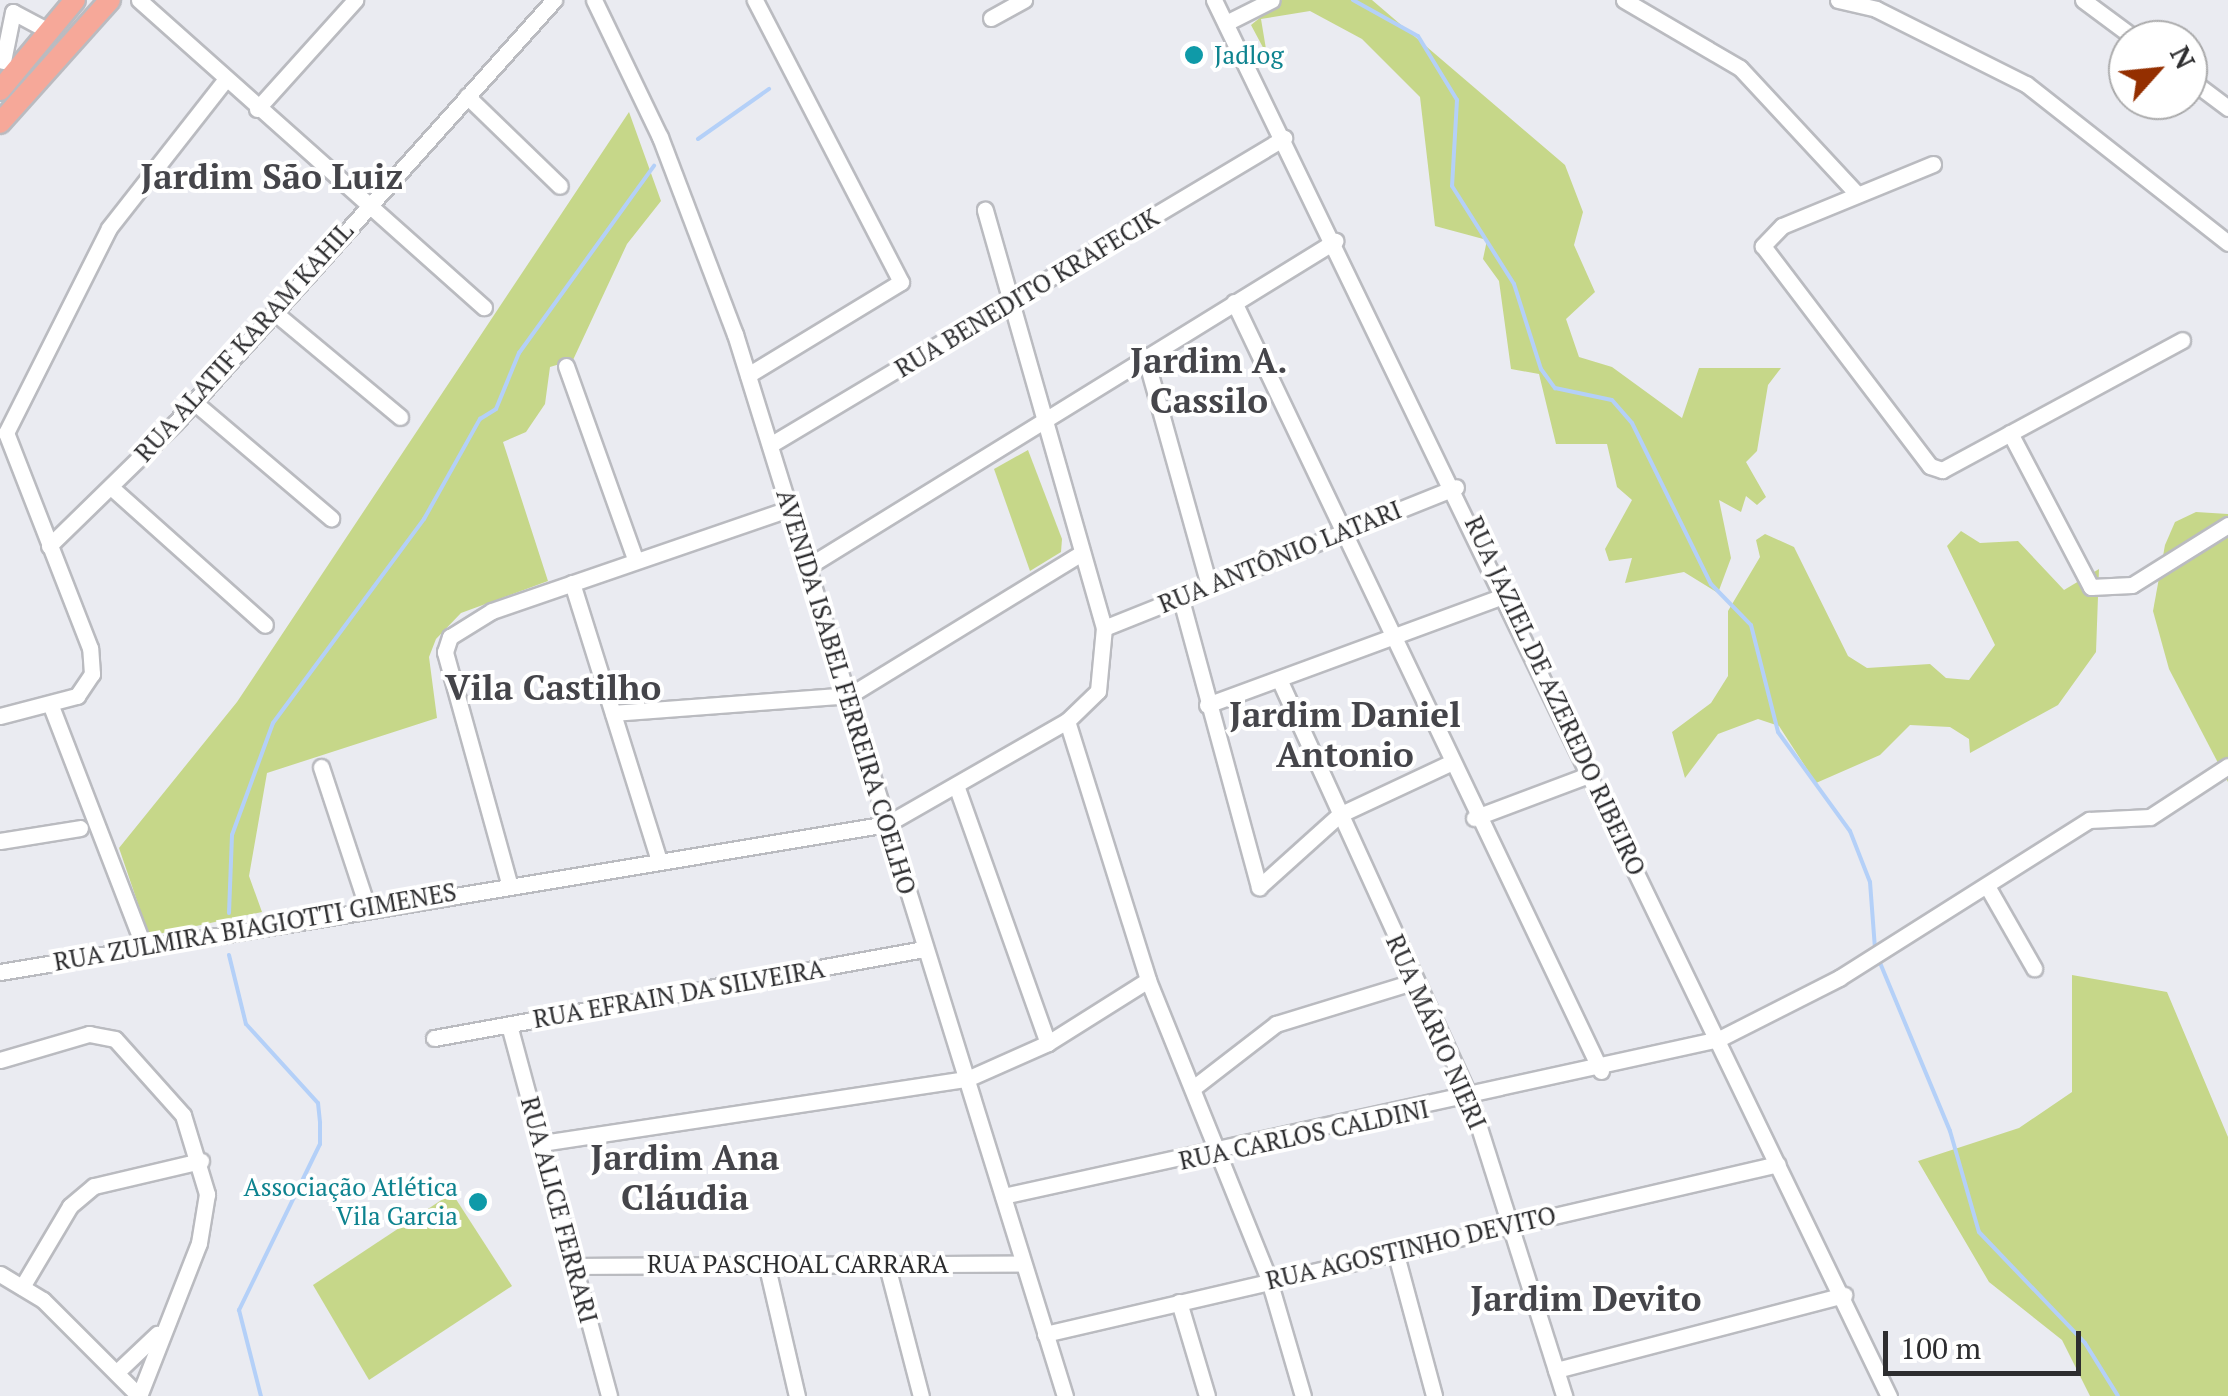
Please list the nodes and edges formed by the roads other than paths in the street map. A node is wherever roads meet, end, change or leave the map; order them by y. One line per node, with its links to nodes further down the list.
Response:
1 (75, 0): 19 (main road)
2 (110, 0): 26 (main road)
3 (139, 0): 22 (street)
4 (355, 0): 25 (street)
5 (554, 0): 24 (street, RUA ALATIF KARAM KAHIL)
6 (594, 0): 42 (street, AVENIDA ISABEL FERREIRA COELHO)
7 (755, 0): 42 (street)
8 (1024, 0): 16 (street)
9 (1214, 0): 18 (street, RUA JAZIEL DE AZEREDO RIBEIRO)
10 (1272, 0): 18 (street)
11 (1624, 0): 30 (street)
12 (1838, 0): 14 (street)
13 (2083, 0): 17 (street)
14 (1877, 4): 34 (street)
15 (11, 6): 19 (street); 21 (street)
16 (991, 18)
17 (2110, 20)
18 (1226, 23): 27 (street, RUA JAZIEL DE AZEREDO RIBEIRO)
19 (46, 30): 20 (main road)
20 (24, 53): 21 (street); 23 (main road)
21 (1, 62)
22 (226, 79): 25 (street); 54 (street)
23 (0, 90)
24 (467, 96): 29 (street); 31 (street, RUA ALATIF KARAM KAHIL)
25 (257, 109): 31 (street)
26 (0, 123)
27 (1284, 138): 33 (street, RUA JAZIEL DE AZEREDO RIBEIRO); 36 (street, RUA BENEDITO KRAFECIK)
28 (1933, 164): 30 (street)
29 (560, 186)
30 (1856, 193): 46 (street)
31 (366, 204): 37 (street); 38 (street, RUA ALATIF KARAM KAHIL)
32 (985, 210): 36 (street)
33 (1335, 241): 35 (street); 48 (street, RUA JAZIEL DE AZEREDO RIBEIRO)
34 (2228, 243)
35 (1234, 302): 40 (street); 53 (street)
36 (1013, 303): 45 (street); 47 (street, RUA BENEDITO KRAFECIK)
37 (484, 307)
38 (274, 312): 43 (street, RUA ALATIF KARAM KAHIL); 44 (street)
39 (2182, 340): 46 (street)
40 (1145, 356): 45 (street); 59 (street)
41 (566, 366): 56 (street)
42 (748, 375): 47 (street, AVENIDA ISABEL FERREIRA COELHO)
43 (194, 402): 49 (street, RUA ALATIF KARAM KAHIL); 51 (street)
44 (400, 417)
45 (1039, 418): 55 (street); 57 (street)
46 (2010, 433): 52 (street)
47 (770, 446): 50 (street, AVENIDA ISABEL FERREIRA COELHO)
48 (1456, 487): 53 (street, RUA ANTÔNIO LATARI); 60 (street, RUA JAZIEL DE AZEREDO RIBEIRO)
49 (112, 488): 54 (street, RUA ALATIF KARAM KAHIL); 62 (street)
50 (789, 509): 56 (street); 57 (street, AVENIDA ISABEL FERREIRA COELHO)
51 (331, 518)
52 (2228, 525)
53 (1340, 533): 59 (street, RUA ANTÔNIO LATARI); 64 (street)
54 (50, 546): 68 (street)
55 (1082, 553): 63 (street); 66 (street)
56 (635, 560): 58 (street)
57 (807, 567): 66 (street, AVENIDA ISABEL FERREIRA COELHO)
58 (572, 583): 69 (street); 83 (street)
59 (1209, 585): 61 (street, RUA ANTÔNIO LATARI)
60 (1509, 594): 64 (street); 75 (street, RUA JAZIEL DE AZEREDO RIBEIRO)
61 (1180, 596): 63 (street, RUA ANTÔNIO LATARI); 67 (street)
62 (265, 625)
63 (1104, 628): 71 (street, RUA ZULMIRA BIAGIOTTI GIMENES)
64 (1388, 639): 65 (street); 72 (street)
65 (1279, 679): 67 (street); 77 (street, RUA MÁRIO NIERI)
66 (850, 695): 69 (street); 79 (street, AVENIDA ISABEL FERREIRA COELHO)
67 (1207, 704): 77 (street)
68 (51, 706): 70 (street); 86 (street)
69 (613, 714): 82 (street)
70 (0, 716)
71 (1067, 721): 76 (street, RUA ZULMIRA BIAGIOTTI GIMENES); 90 (street)
72 (1448, 764): 77 (street); 78 (street)
73 (2228, 766): 84 (street, RUA CARLOS CALDINI)
74 (321, 768): 85 (street)
75 (1591, 774): 78 (street); 94 (street, RUA JAZIEL DE AZEREDO RIBEIRO)
76 (957, 788): 79 (street, RUA ZULMIRA BIAGIOTTI GIMENES); 95 (street)
77 (1339, 816): 91 (street, RUA MÁRIO NIERI)
78 (1474, 818): 97 (street)
79 (887, 824): 82 (street, RUA ZULMIRA BIAGIOTTI GIMENES); 87 (street, AVENIDA ISABEL FERREIRA COELHO)
80 (80, 828): 81 (street)
81 (0, 842)
82 (659, 860): 83 (street, RUA ZULMIRA BIAGIOTTI GIMENES)
83 (509, 883): 85 (street, RUA ZULMIRA BIAGIOTTI GIMENES)
84 (1987, 886): 88 (street); 94 (street, RUA CARLOS CALDINI)
85 (368, 908): 86 (street, RUA ZULMIRA BIAGIOTTI GIMENES)
86 (143, 946): 89 (street, RUA ZULMIRA BIAGIOTTI GIMENES)
87 (925, 949): 92 (street, RUA EFRAIN DA SILVEIRA); 98 (street, AVENIDA ISABEL FERREIRA COELHO)
88 (2034, 968)
89 (0, 972)
90 (1148, 980): 95 (street); 99 (street)
91 (1416, 982): 99 (street); 100 (street, RUA MÁRIO NIERI)
92 (509, 1024): 93 (street, RUA EFRAIN DA SILVEIRA); 101 (street, RUA ALICE FERRARI)
93 (434, 1038)
94 (1719, 1039): 97 (street, RUA CARLOS CALDINI); 104 (street, RUA JAZIEL DE AZEREDO RIBEIRO)
95 (1048, 1042): 98 (street)
96 (0, 1060): 103 (street)
97 (1600, 1070): 100 (street, RUA CARLOS CALDINI)
98 (967, 1079): 101 (street); 105 (street, AVENIDA ISABEL FERREIRA COELHO)
99 (1196, 1085): 102 (street)
100 (1470, 1099): 102 (street, RUA CARLOS CALDINI); 106 (street, RUA MÁRIO NIERI)
101 (542, 1143): 111 (street, RUA ALICE FERRARI)
102 (1222, 1154): 105 (street, RUA CARLOS CALDINI); 113 (street)
103 (201, 1161): 114 (street); 117 (street)
104 (1778, 1164): 106 (street, RUA AGOSTINHO DEVITO); 115 (street, RUA JAZIEL DE AZEREDO RIBEIRO)
105 (1004, 1196): 110 (street, AVENIDA ISABEL FERREIRA COELHO)
106 (1513, 1224): 107 (street, RUA AGOSTINHO DEVITO); 119 (street, RUA MÁRIO NIERI)
107 (1394, 1251): 113 (street, RUA AGOSTINHO DEVITO); 128 (street)
108 (886, 1262): 109 (street, RUA PASCHOAL CARRARA); 110 (street, RUA PASCHOAL CARRARA); 124 (street)
109 (766, 1263): 111 (street, RUA PASCHOAL CARRARA); 123 (street)
110 (1021, 1264): 118 (street, AVENIDA ISABEL FERREIRA COELHO)
111 (574, 1266): 122 (street, RUA ALICE FERRARI)
112 (0, 1274): 114 (street)
113 (1270, 1280): 116 (street, RUA AGOSTINHO DEVITO); 127 (street)
114 (22, 1287): 120 (street)
115 (1844, 1295): 119 (street); 130 (street, RUA JAZIEL DE AZEREDO RIBEIRO)
116 (1179, 1302): 118 (street, RUA AGOSTINHO DEVITO); 126 (street)
117 (160, 1332): 120 (street); 121 (street)
118 (1045, 1334): 125 (street, AVENIDA ISABEL FERREIRA COELHO)
119 (1556, 1370): 129 (street, RUA MÁRIO NIERI)
120 (118, 1371): 121 (street)
121 (139, 1396)
122 (609, 1396)
123 (796, 1396)
124 (921, 1396)
125 (1065, 1396)
126 (1207, 1396)
127 (1303, 1396)
128 (1434, 1396)
129 (1564, 1396)
130 (1890, 1396)

